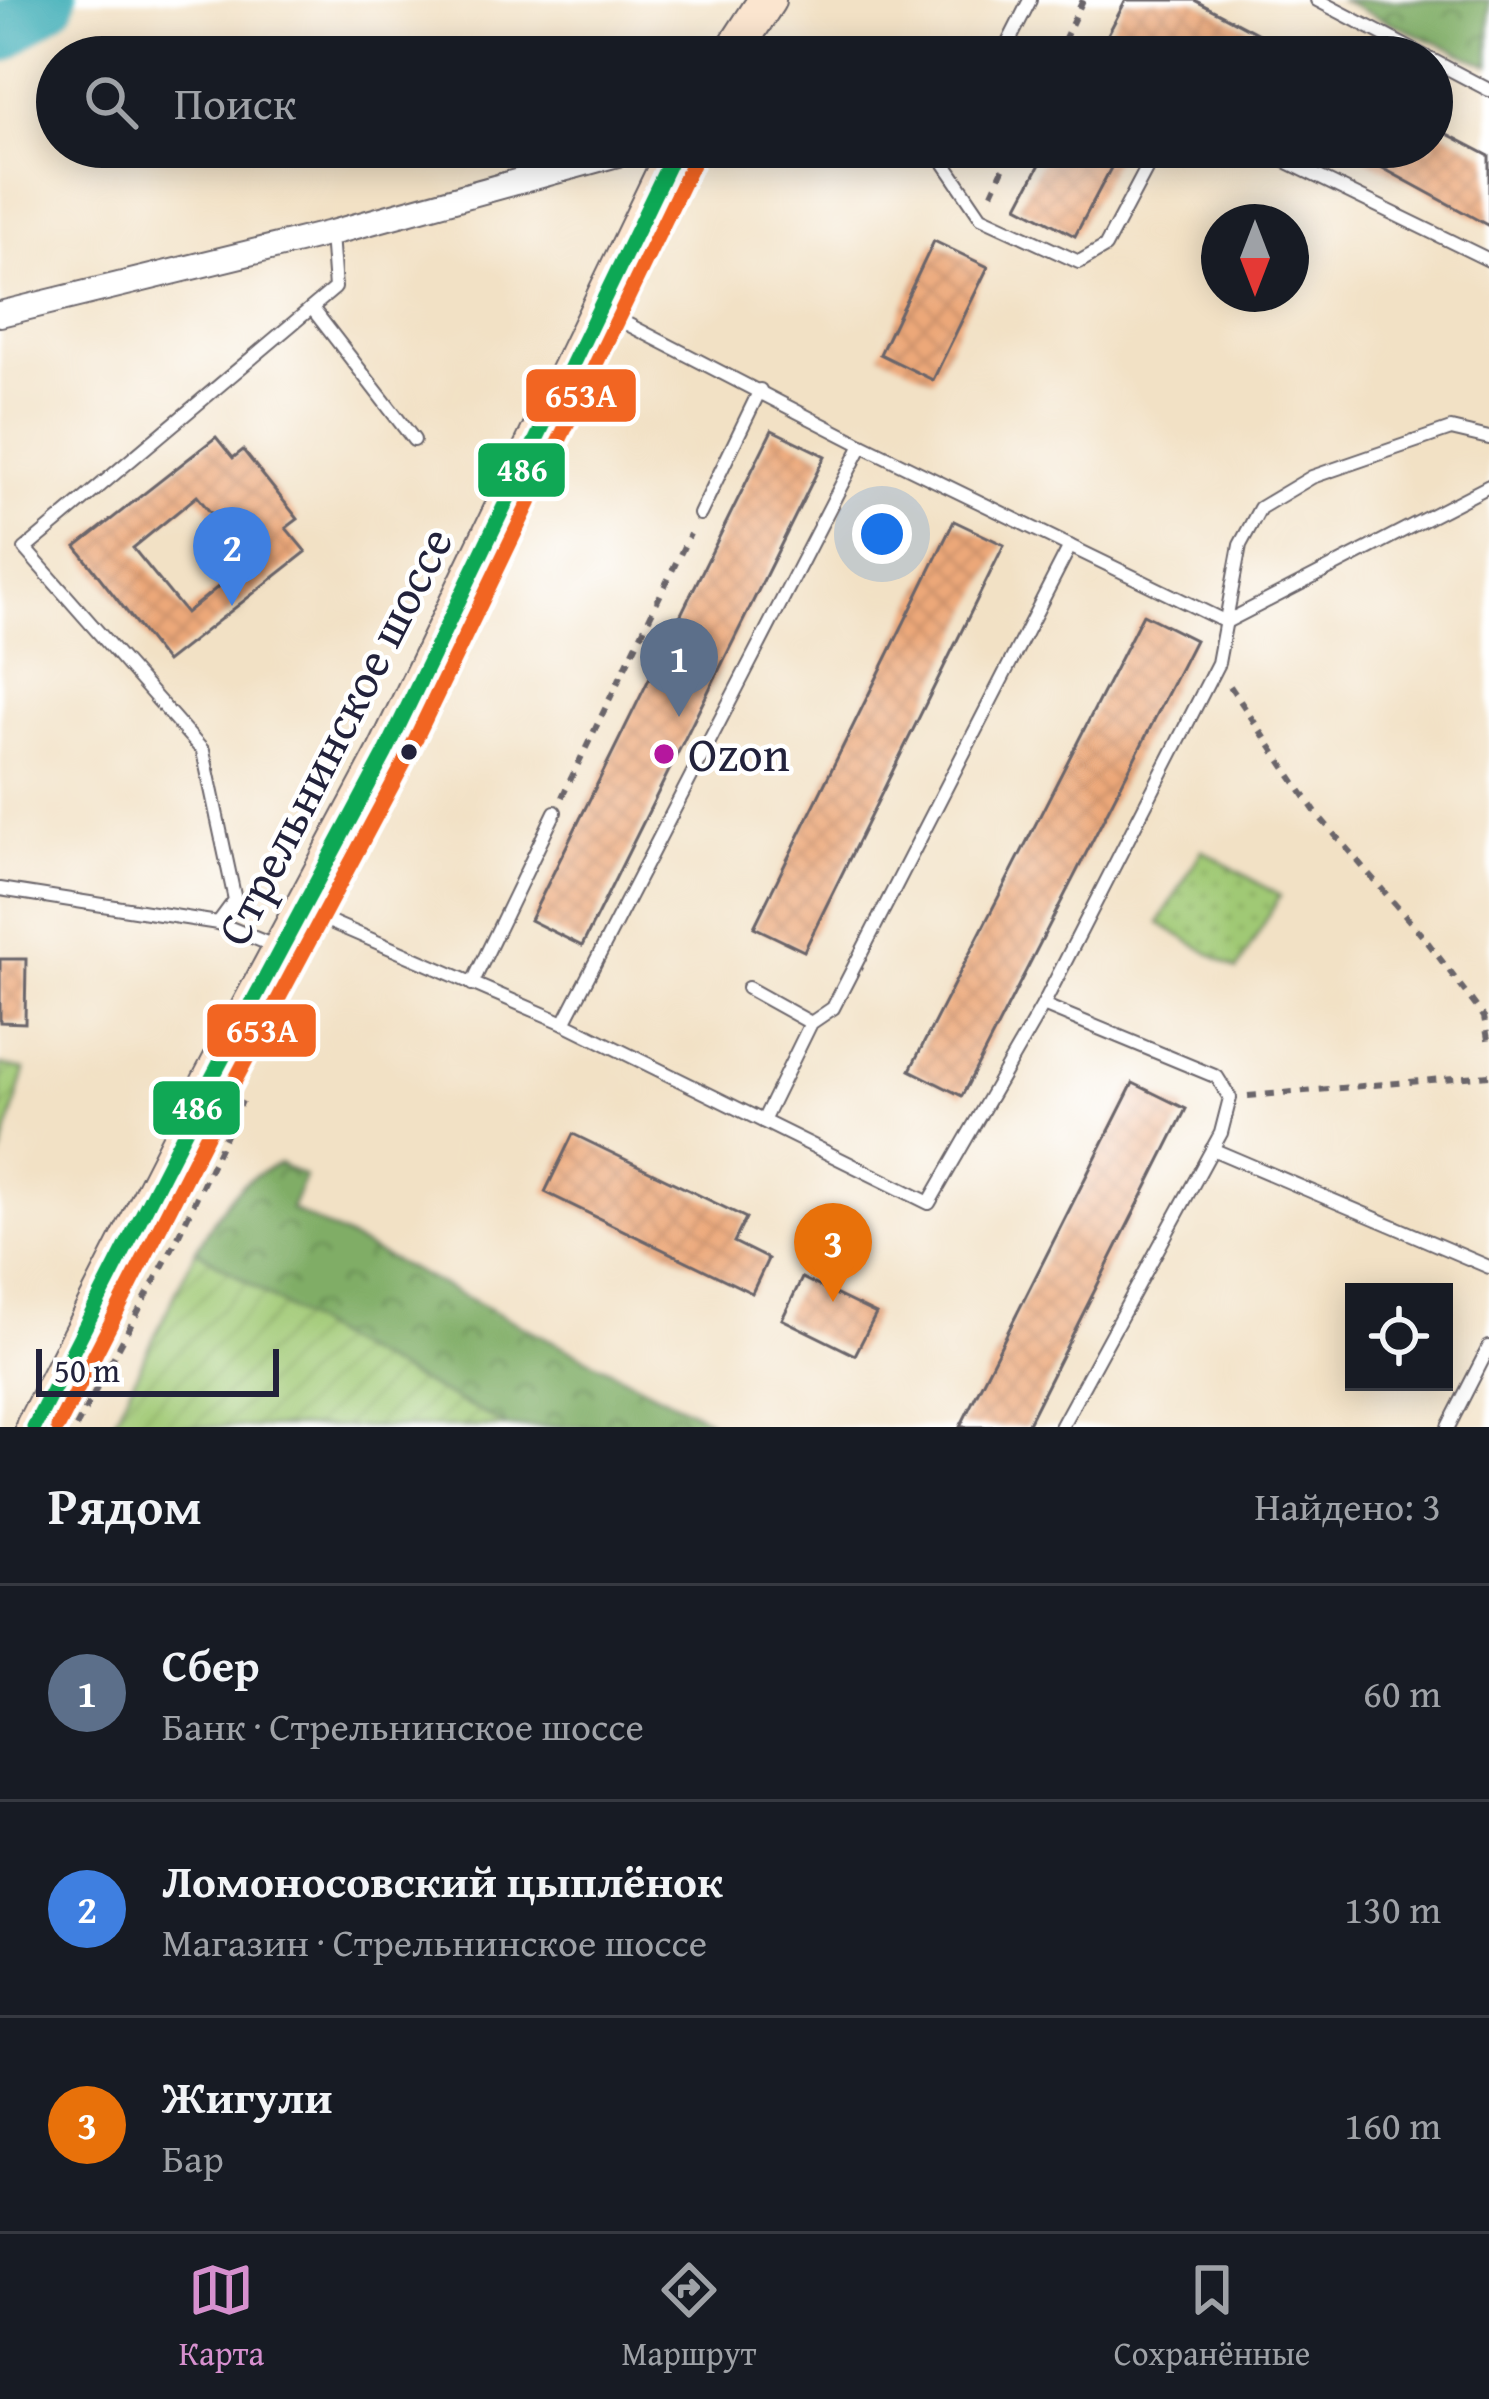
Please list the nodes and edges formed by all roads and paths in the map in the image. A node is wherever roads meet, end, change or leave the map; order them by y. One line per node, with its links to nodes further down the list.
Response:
1 (767, 0): 5 (main road)
2 (1030, 0): 6 (lane)
3 (1083, 0): 7 (path)
4 (1317, 0): 8 (lane)
5 (744, 36)
6 (1012, 36)
7 (1066, 36)
8 (1385, 36)
9 (1453, 71): 10 (lane)
10 (1489, 90)
11 (567, 168): 18 (street)
12 (667, 168): 21 (main road, Стрельнинское шоссе)
13 (948, 168): 17 (lane)
14 (1003, 168): 17 (path)
15 (1147, 168): 17 (lane)
16 (1300, 168): 19 (lane)
17 (981, 217)
18 (331, 233): 20 (lane); 22 (street)
19 (1489, 260)
20 (312, 308): 25 (lane); 35 (lane)
21 (597, 309): 23 (lane); 34 (main road, Стрельнинское шоссе)
22 (0, 314)
23 (760, 390): 26 (lane); 28 (lane)
24 (1489, 438): 30 (lane)
25 (414, 440)
26 (862, 445): 29 (lane); 40 (lane)
27 (1489, 486): 30 (lane)
28 (700, 514): 32 (path)
29 (1070, 546): 30 (lane); 41 (lane)
30 (1226, 622): 31 (lane)
31 (1218, 663): 39 (lane); 42 (path)
32 (555, 812): 37 (lane)
33 (0, 889): 35 (lane)
34 (304, 910): 36 (main road, Стрельнинское шоссе); 37 (lane)
35 (218, 923): 36 (lane)
36 (282, 949): 50 (main road, Стрельнинское шоссе)
37 (472, 984): 40 (lane)
38 (748, 988): 41 (lane)
39 (1043, 1005): 45 (lane); 46 (lane)
40 (564, 1023): 46 (lane)
41 (812, 1023): 46 (lane)
42 (1489, 1045)
43 (1489, 1075): 45 (path)
44 (246, 1092): 51 (path)
45 (1230, 1098): 47 (lane)
46 (763, 1121)
47 (1212, 1150): 48 (lane); 52 (lane)
48 (1489, 1267)
49 (1489, 1347): 53 (lane)
50 (34, 1427)
51 (76, 1427)
52 (1061, 1427)
53 (1448, 1427)

